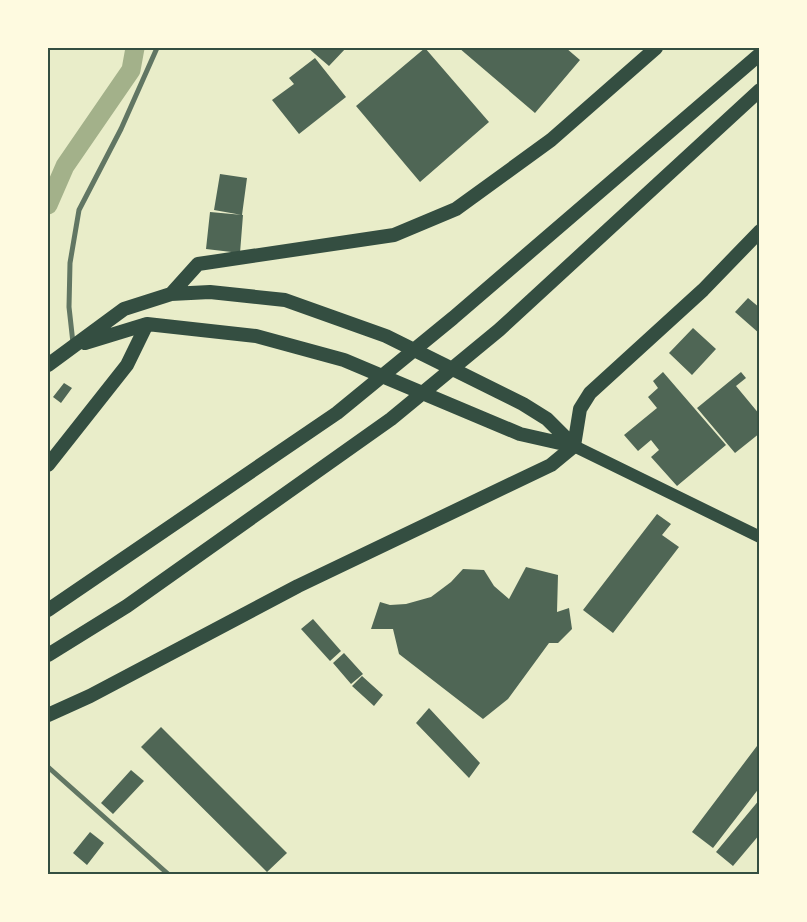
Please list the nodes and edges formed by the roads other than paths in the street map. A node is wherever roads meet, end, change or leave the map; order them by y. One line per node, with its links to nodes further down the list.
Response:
1 (157, 48): 8 (street)
2 (656, 48): 6 (highway)
3 (760, 54): 13 (highway)
4 (760, 90): 14 (highway)
5 (760, 231): 10 (highway)
6 (171, 294): 8 (highway); 10 (highway)
7 (147, 324): 8 (highway); 10 (highway); 11 (highway)
8 (73, 346): 9 (highway)
9 (48, 365)
10 (574, 446): 12 (main road); 15 (highway)
11 (48, 465)
12 (760, 537)
13 (48, 610)
14 (48, 655)
15 (48, 715)
16 (48, 767): 17 (street)
17 (168, 874)

